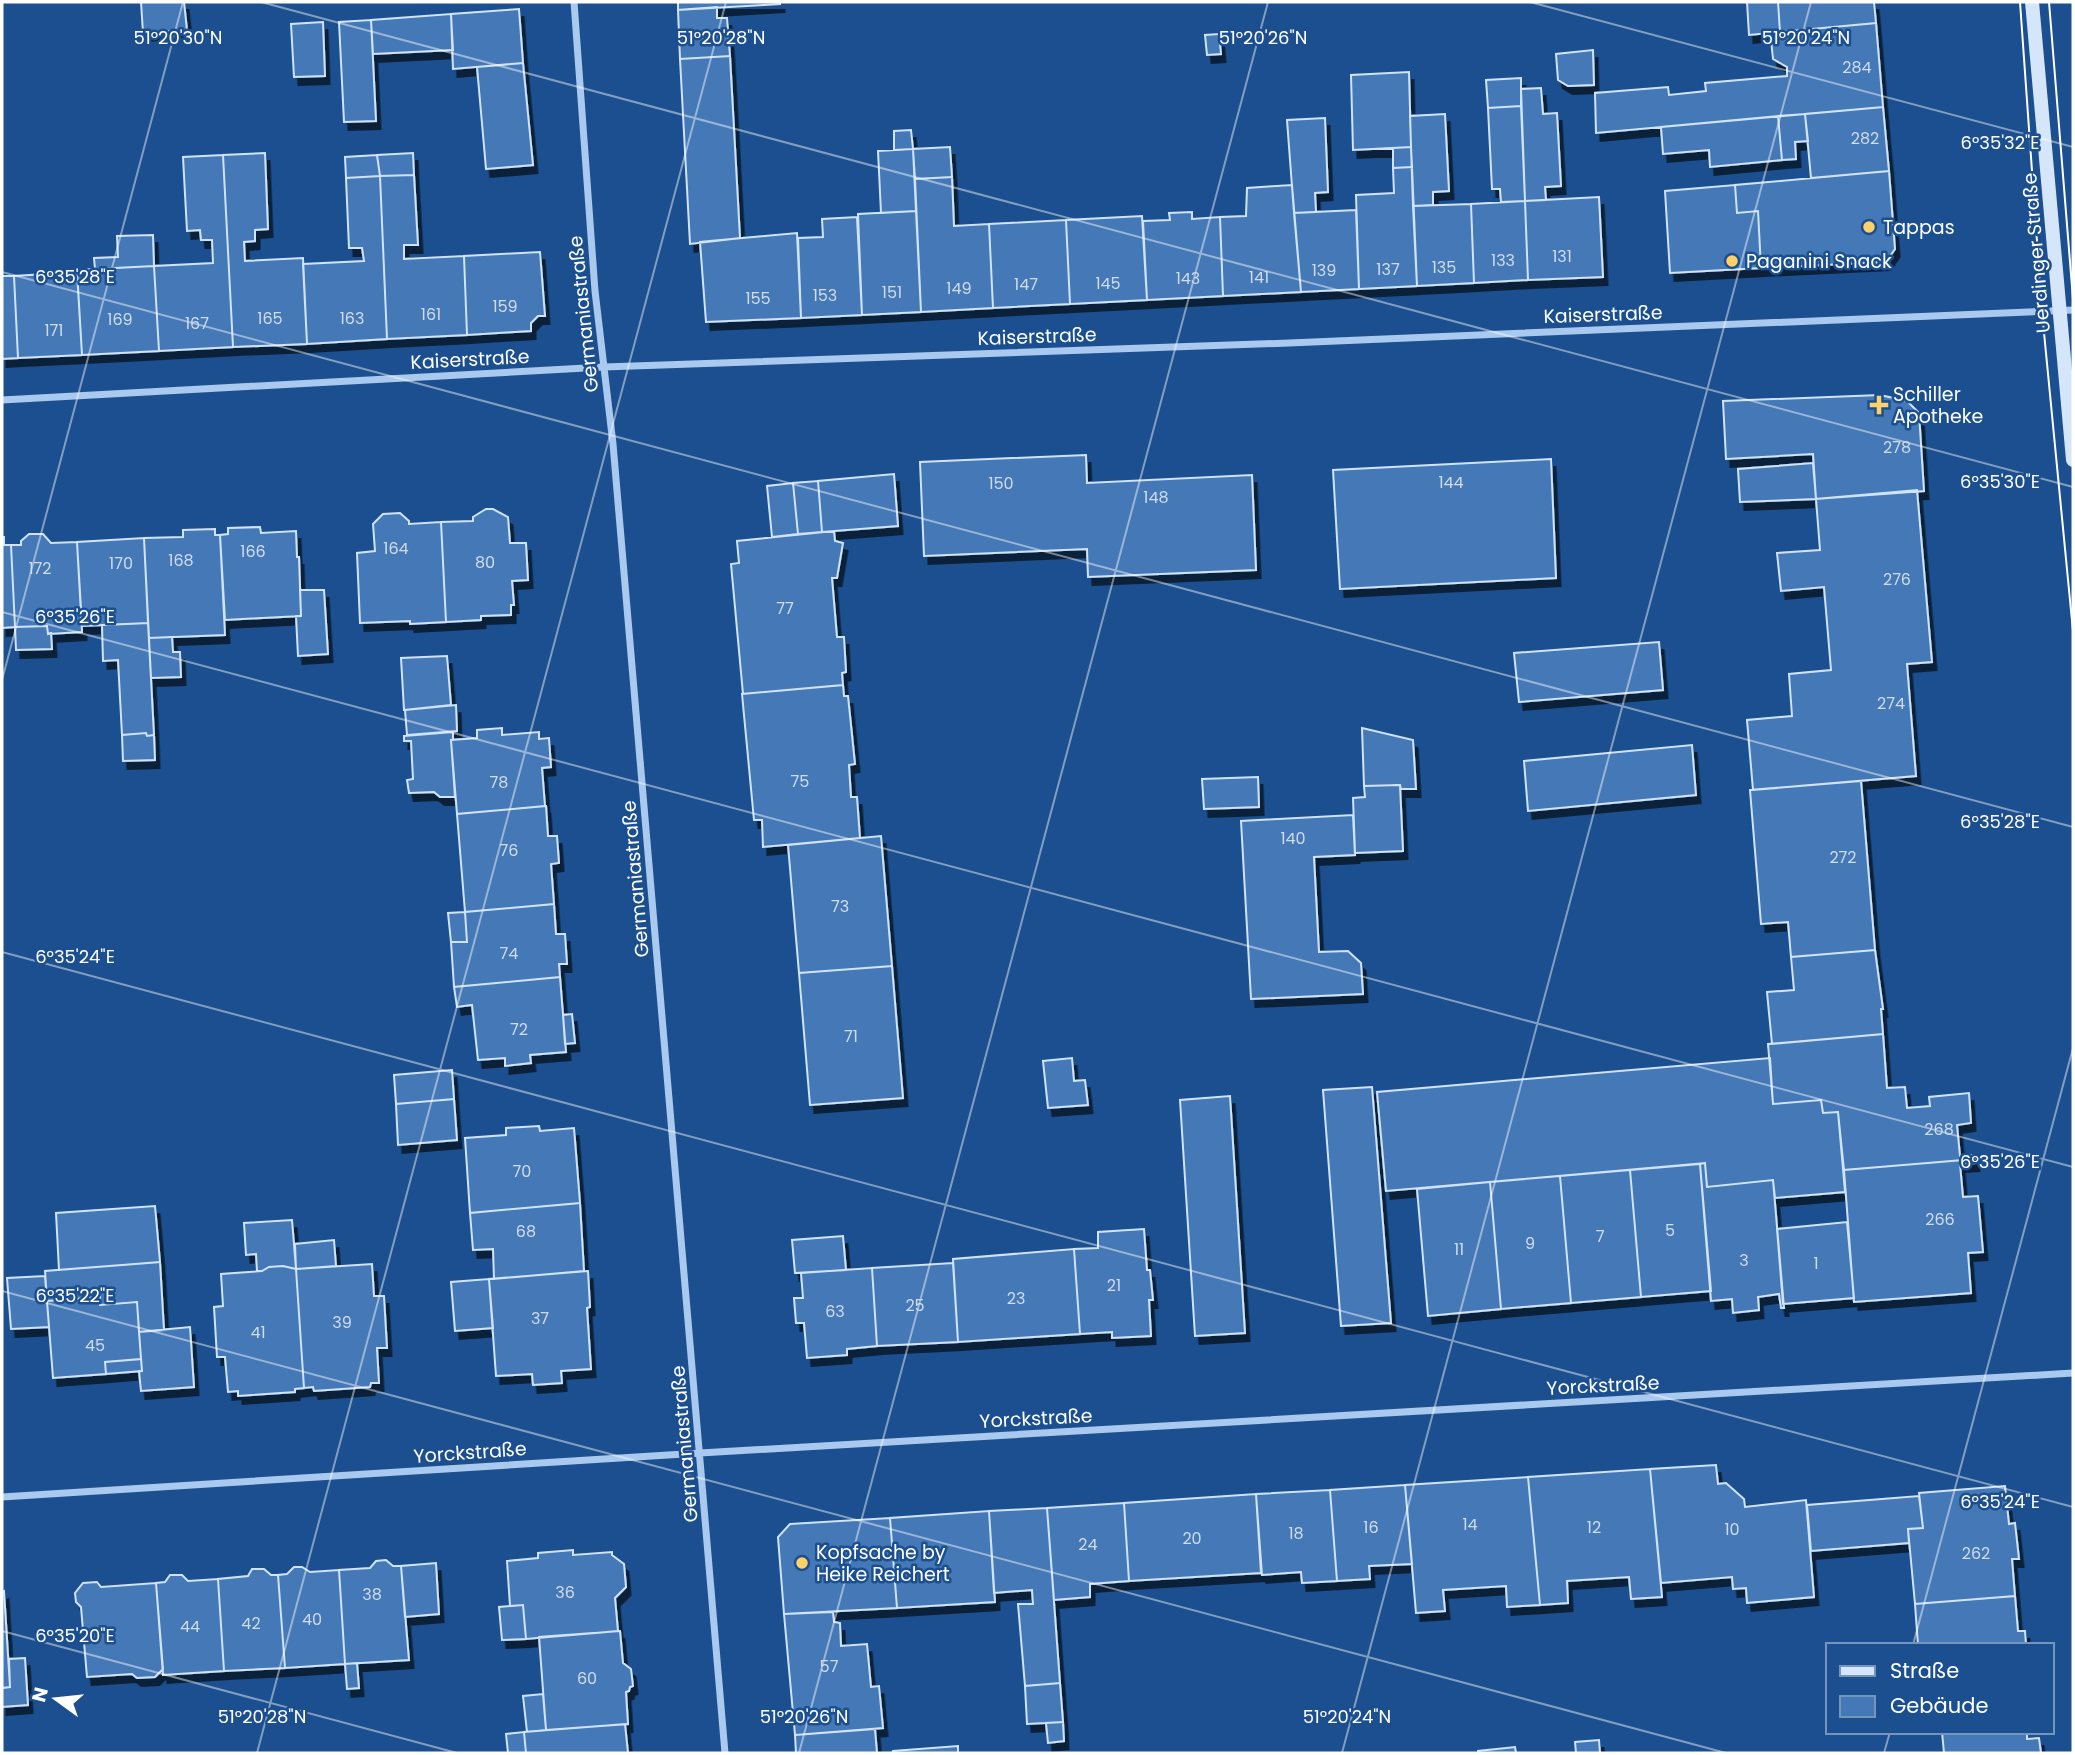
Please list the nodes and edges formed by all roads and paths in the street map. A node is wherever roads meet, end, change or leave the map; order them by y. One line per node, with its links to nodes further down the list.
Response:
1 (574, 2): 4 (street, Germaniastraße)
2 (2032, 2): 3 (main road, Uerdinger Straße)
3 (2067, 310): 4 (street, Kaiserstraße); 6 (main road, Uerdinger Straße)
4 (604, 367): 5 (street, Kaiserstraße); 8 (street, Germaniastraße)
5 (2, 400)
6 (2073, 460)
7 (2073, 1373): 8 (street, Yorckstraße)
8 (701, 1453): 9 (street, Yorckstraße); 10 (street, Germaniastraße)
9 (2, 1497)
10 (725, 1753)

